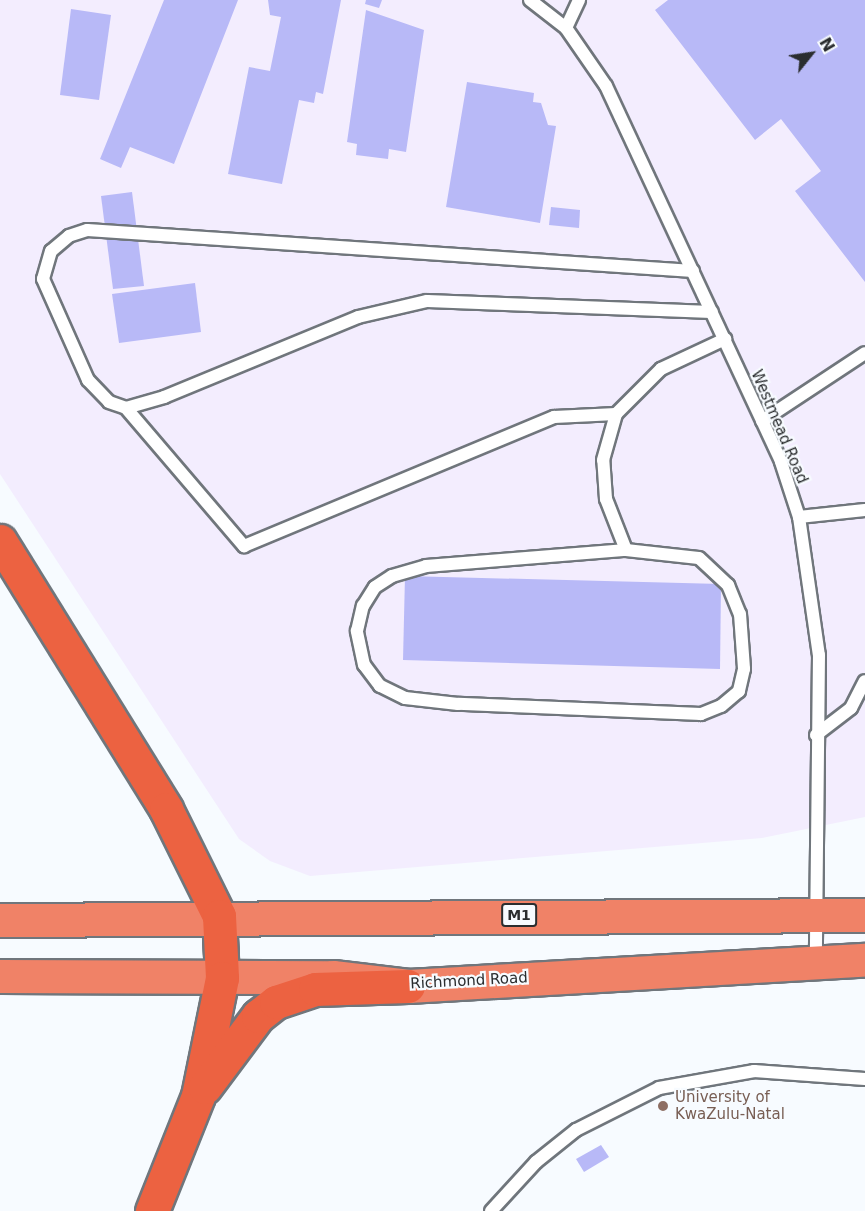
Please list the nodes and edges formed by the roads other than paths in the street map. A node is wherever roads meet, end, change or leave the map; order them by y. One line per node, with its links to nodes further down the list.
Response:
1 (531, 0): 3 (lane, Westmead Road)
2 (579, 0): 3 (lane)
3 (566, 28): 4 (lane, Westmead Road)
4 (693, 271): 5 (lane, Westmead Road); 8 (lane)
5 (712, 312): 6 (lane, Westmead Road); 8 (lane)
6 (725, 339): 9 (lane); 10 (lane, Westmead Road)
7 (865, 353): 10 (lane)
8 (126, 408): 9 (lane)
9 (616, 414): 14 (lane)
10 (762, 421): 12 (lane, Westmead Road)
11 (865, 510): 12 (lane)
12 (799, 517): 16 (lane, Westmead Road)
13 (0, 541): 19 (highway)
14 (626, 550): 14 (lane)
15 (865, 681): 16 (lane)
16 (816, 735): 17 (lane, Westmead Road)
17 (818, 914): 18 (highway, M1); 19 (highway, M1); 21 (lane, Westmead Road)
18 (865, 915)
19 (219, 916): 20 (highway, M1); 24 (highway)
20 (0, 920)
21 (816, 959): 22 (highway, Richmond Road); 25 (highway, Richmond Road)
22 (865, 960)
23 (0, 976): 24 (highway, Richmond Road)
24 (222, 978): 25 (highway, Richmond Road); 27 (highway)
25 (408, 986): 27 (highway)
26 (865, 1079): 29 (lane)
27 (198, 1096): 28 (highway)
28 (153, 1211)
29 (491, 1211)

